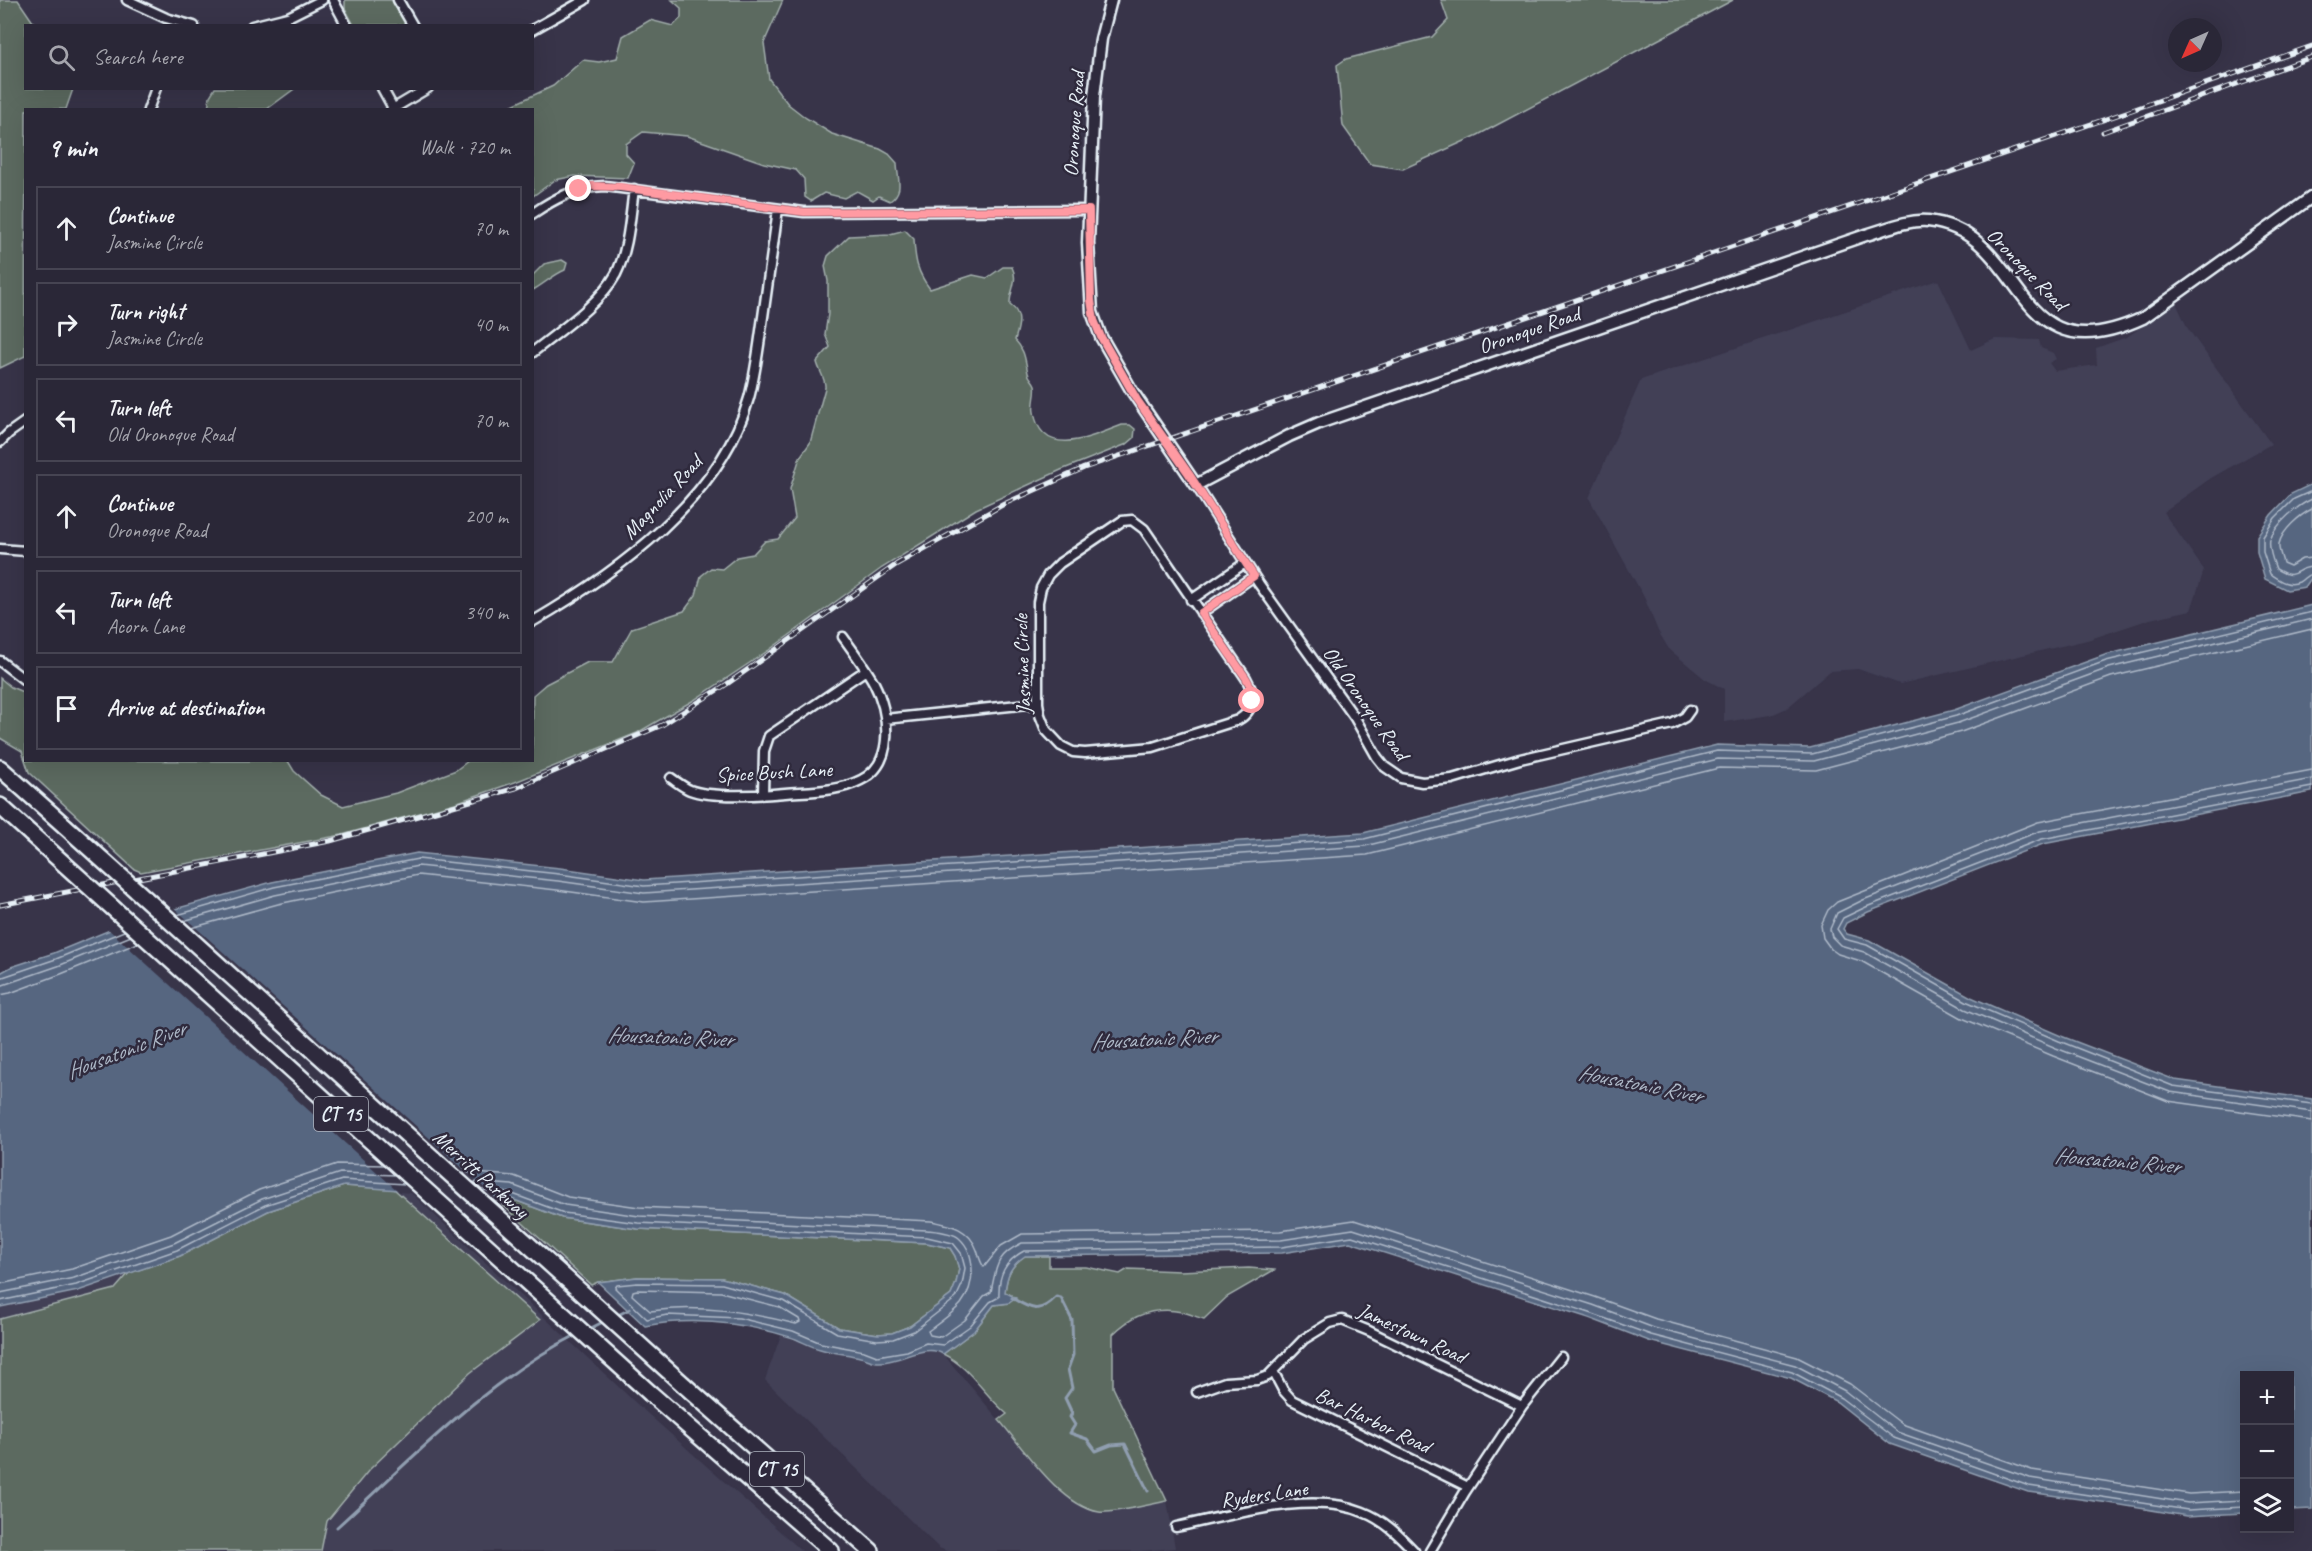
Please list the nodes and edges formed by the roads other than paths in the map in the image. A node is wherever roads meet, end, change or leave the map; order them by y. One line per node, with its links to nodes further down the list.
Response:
1 (128, 0): 7 (street)
2 (322, 0): 8 (street)
3 (333, 0): 9 (street)
4 (398, 0): 10 (street)
5 (585, 0): 11 (street)
6 (1110, 0): 21 (street, Oronoque Road)
7 (180, 24)
8 (260, 24)
9 (346, 24)
10 (411, 24)
11 (534, 29)
12 (155, 90): 15 (street)
13 (383, 90): 16 (street)
14 (425, 90): 17 (street)
15 (149, 108)
16 (392, 108)
17 (394, 108)
18 (634, 189): 20 (street); 22 (street); 23 (street)
19 (2312, 197): 26 (street, Oronoque Road)
20 (778, 209): 21 (street); 33 (street, Magnolia Road)
21 (1089, 210): 26 (street, Oronoque Road)
22 (534, 213)
23 (534, 351)
24 (24, 422): 25 (street)
25 (0, 442)
26 (1196, 485): 29 (street, Old Oronoque Road)
27 (0, 549): 28 (street)
28 (24, 550)
29 (1245, 563): 30 (street, Old Oronoque Road); 31 (street)
30 (1254, 576): 32 (street); 39 (street, Old Oronoque Road)
31 (1191, 600): 32 (street, Jasmine Circle); 38 (street, Jasmine Circle)
32 (1201, 613): 38 (street, Jasmine Circle)
33 (534, 621)
34 (843, 637): 36 (street, Spice Bush Lane)
35 (0, 661): 37 (street)
36 (866, 670): 40 (street, Spice Bush Lane); 43 (street)
37 (24, 679)
38 (1038, 703): 40 (street)
39 (1690, 710)
40 (885, 719): 43 (street, Spice Bush Lane)
41 (1, 769): 54 (highway, Merritt Parkway / CT 15, bridge)
42 (671, 778): 43 (street, Spice Bush Lane)
43 (763, 794)
44 (0, 806): 50 (highway, CT 15, bridge)
45 (1561, 1357): 48 (street)
46 (1274, 1373): 47 (street); 48 (street, Jamestown Road); 49 (street, Bar Harbor Road)
47 (1197, 1392)
48 (1522, 1406): 49 (street)
49 (1468, 1487): 56 (street)
50 (795, 1521): 52 (highway); 53 (highway, CT 15)
51 (1176, 1527): 55 (street, Ryders Lane)
52 (816, 1551)
53 (831, 1551)
54 (871, 1551)
55 (1414, 1551)
56 (1430, 1551)

